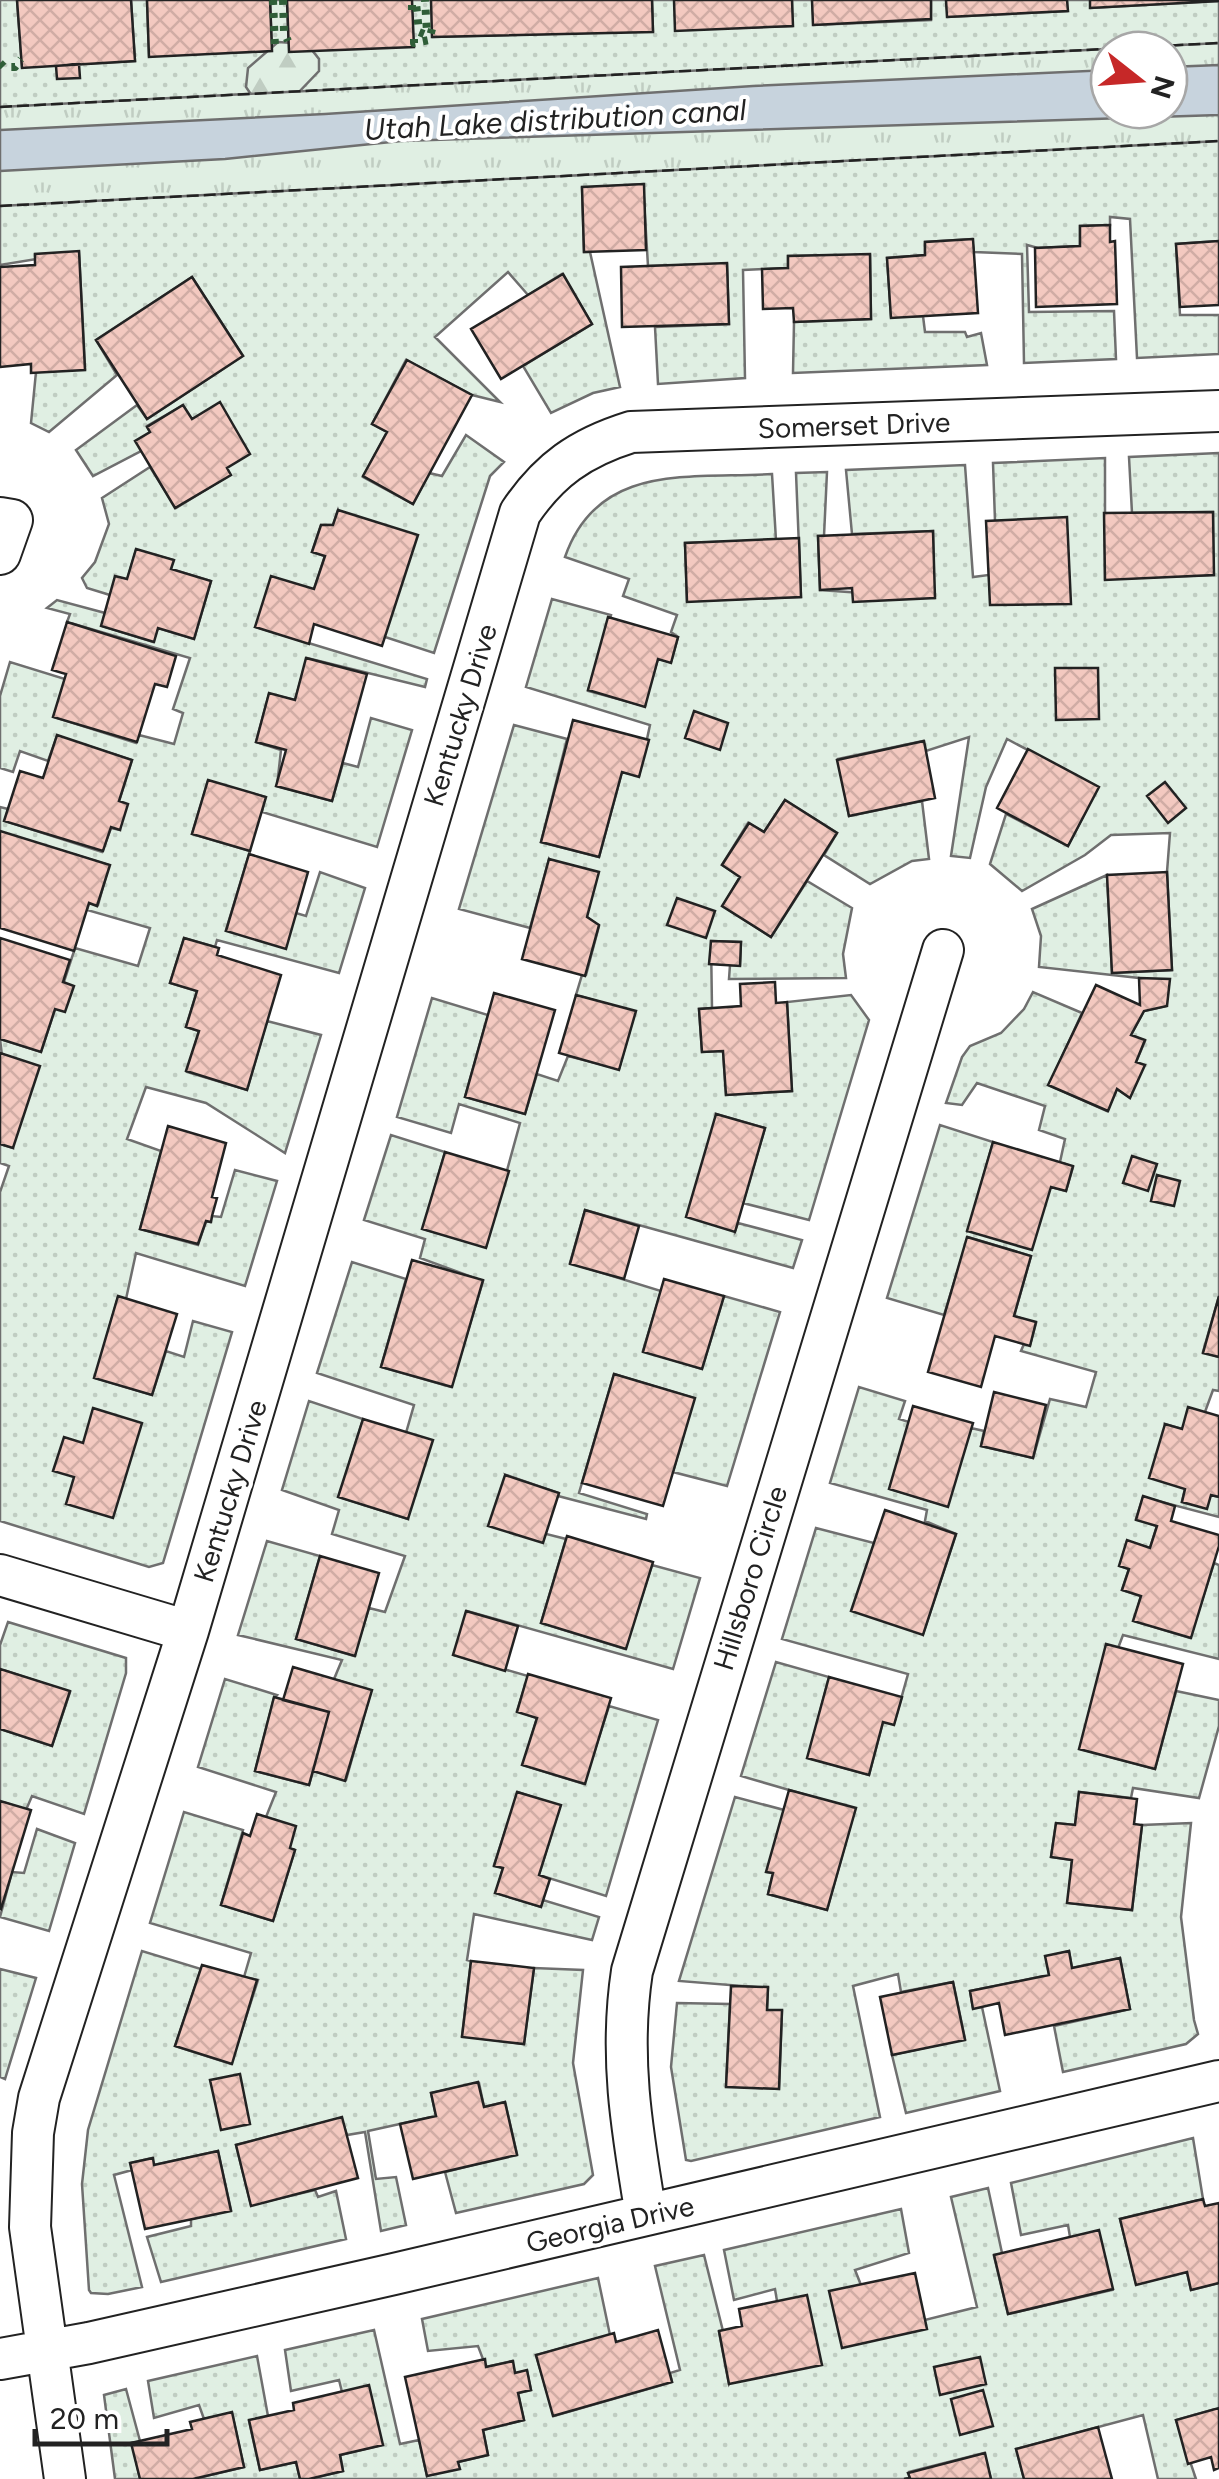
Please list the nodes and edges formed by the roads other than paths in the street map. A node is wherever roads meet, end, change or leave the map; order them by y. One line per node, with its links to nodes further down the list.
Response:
1 (1219, 411): 2 (street, Somerset Drive)
2 (520, 513): 5 (street, Kentucky Drive)
3 (943, 950): 7 (street, Hillsboro Circle)
4 (0, 1575): 5 (street)
5 (188, 1631): 8 (street, Kentucky Drive)
6 (1219, 2081): 7 (street, Georgia Drive)
7 (646, 2215): 8 (street, Georgia Drive)
8 (49, 2352): 9 (street, Georgia Drive); 10 (street, Kentucky Drive)
9 (0, 2360)
10 (65, 2479)

